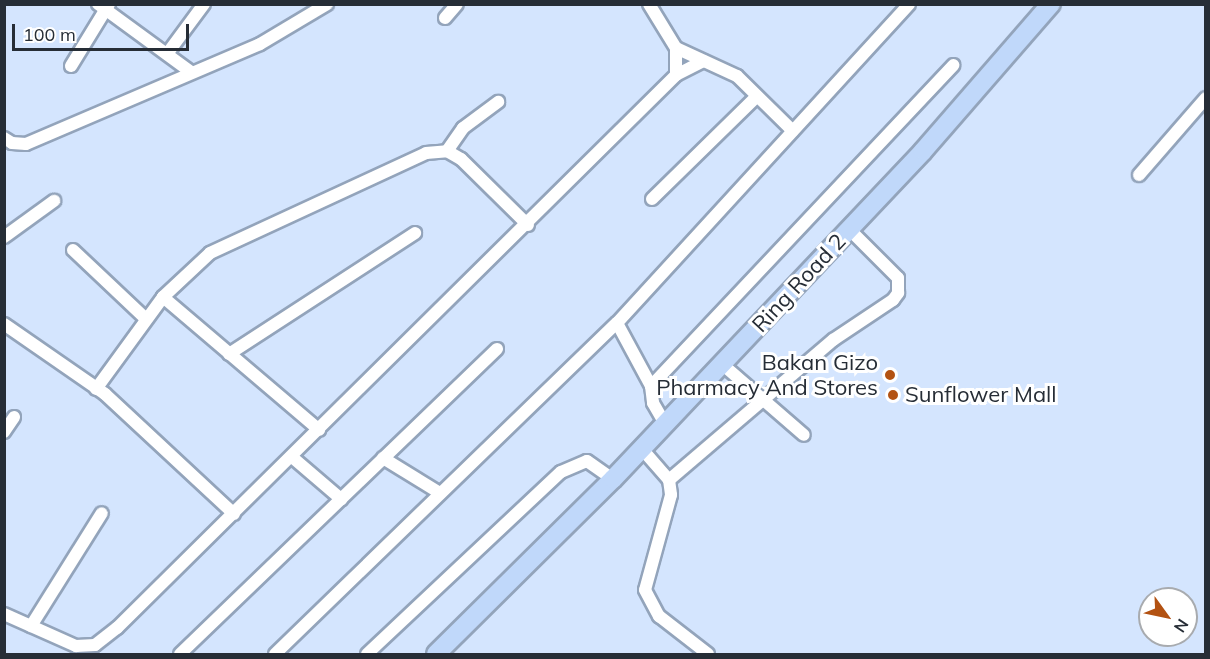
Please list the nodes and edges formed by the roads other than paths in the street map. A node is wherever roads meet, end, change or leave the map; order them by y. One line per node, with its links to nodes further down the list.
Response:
1 (204, 4): 10 (street)
2 (327, 4): 14 (street)
3 (457, 4): 8 (street)
4 (649, 4): 9 (street)
5 (909, 4): 19 (street)
6 (1051, 4): 26 (main road, Ring Road 2)
7 (104, 6): 10 (street); 13 (street)
8 (445, 18)
9 (676, 48): 11 (street); 15 (street)
10 (167, 54): 14 (street)
11 (704, 61): 15 (street); 16 (street)
12 (954, 65): 37 (street)
13 (71, 66)
14 (191, 72): 20 (street)
15 (676, 75): 25 (street)
16 (757, 96): 19 (street); 23 (street)
17 (1206, 98): 22 (street)
18 (498, 102): 21 (street)
19 (793, 131): 32 (street)
20 (4, 138)
21 (447, 151): 25 (street); 30 (street)
22 (1138, 175)
23 (652, 198)
24 (54, 201): 28 (street)
25 (528, 225): 42 (street)
26 (849, 229): 36 (main road, Ring Road 2); 39 (street)
27 (415, 233): 35 (street)
28 (4, 237)
29 (73, 250): 31 (street)
30 (163, 297): 31 (street); 35 (street)
31 (146, 319): 38 (street)
32 (617, 323): 37 (street); 50 (street)
33 (4, 324): 38 (street)
34 (496, 349): 47 (street)
35 (229, 354): 42 (street)
36 (722, 364): 39 (street); 41 (main road, Ring Road 2)
37 (651, 386): 41 (street)
38 (96, 389): 53 (street)
39 (763, 400): 44 (street); 49 (street)
40 (14, 417): 43 (street)
41 (664, 424): 45 (main road, Ring Road 2)
42 (319, 430): 46 (street)
43 (4, 432)
44 (804, 435)
45 (642, 449): 48 (main road, Ring Road 2); 49 (street)
46 (292, 457): 51 (street); 53 (street)
47 (383, 458): 50 (street); 51 (street)
48 (613, 479): 58 (street); 59 (main road, Ring Road 2)
49 (669, 480): 60 (street)
50 (440, 493): 57 (street)
51 (341, 500): 56 (street)
52 (102, 513): 55 (street)
53 (234, 514): 55 (street)
54 (4, 614): 55 (street)
55 (31, 626)
56 (180, 654)
57 (275, 654)
58 (367, 654)
59 (436, 654)
60 (708, 654)

